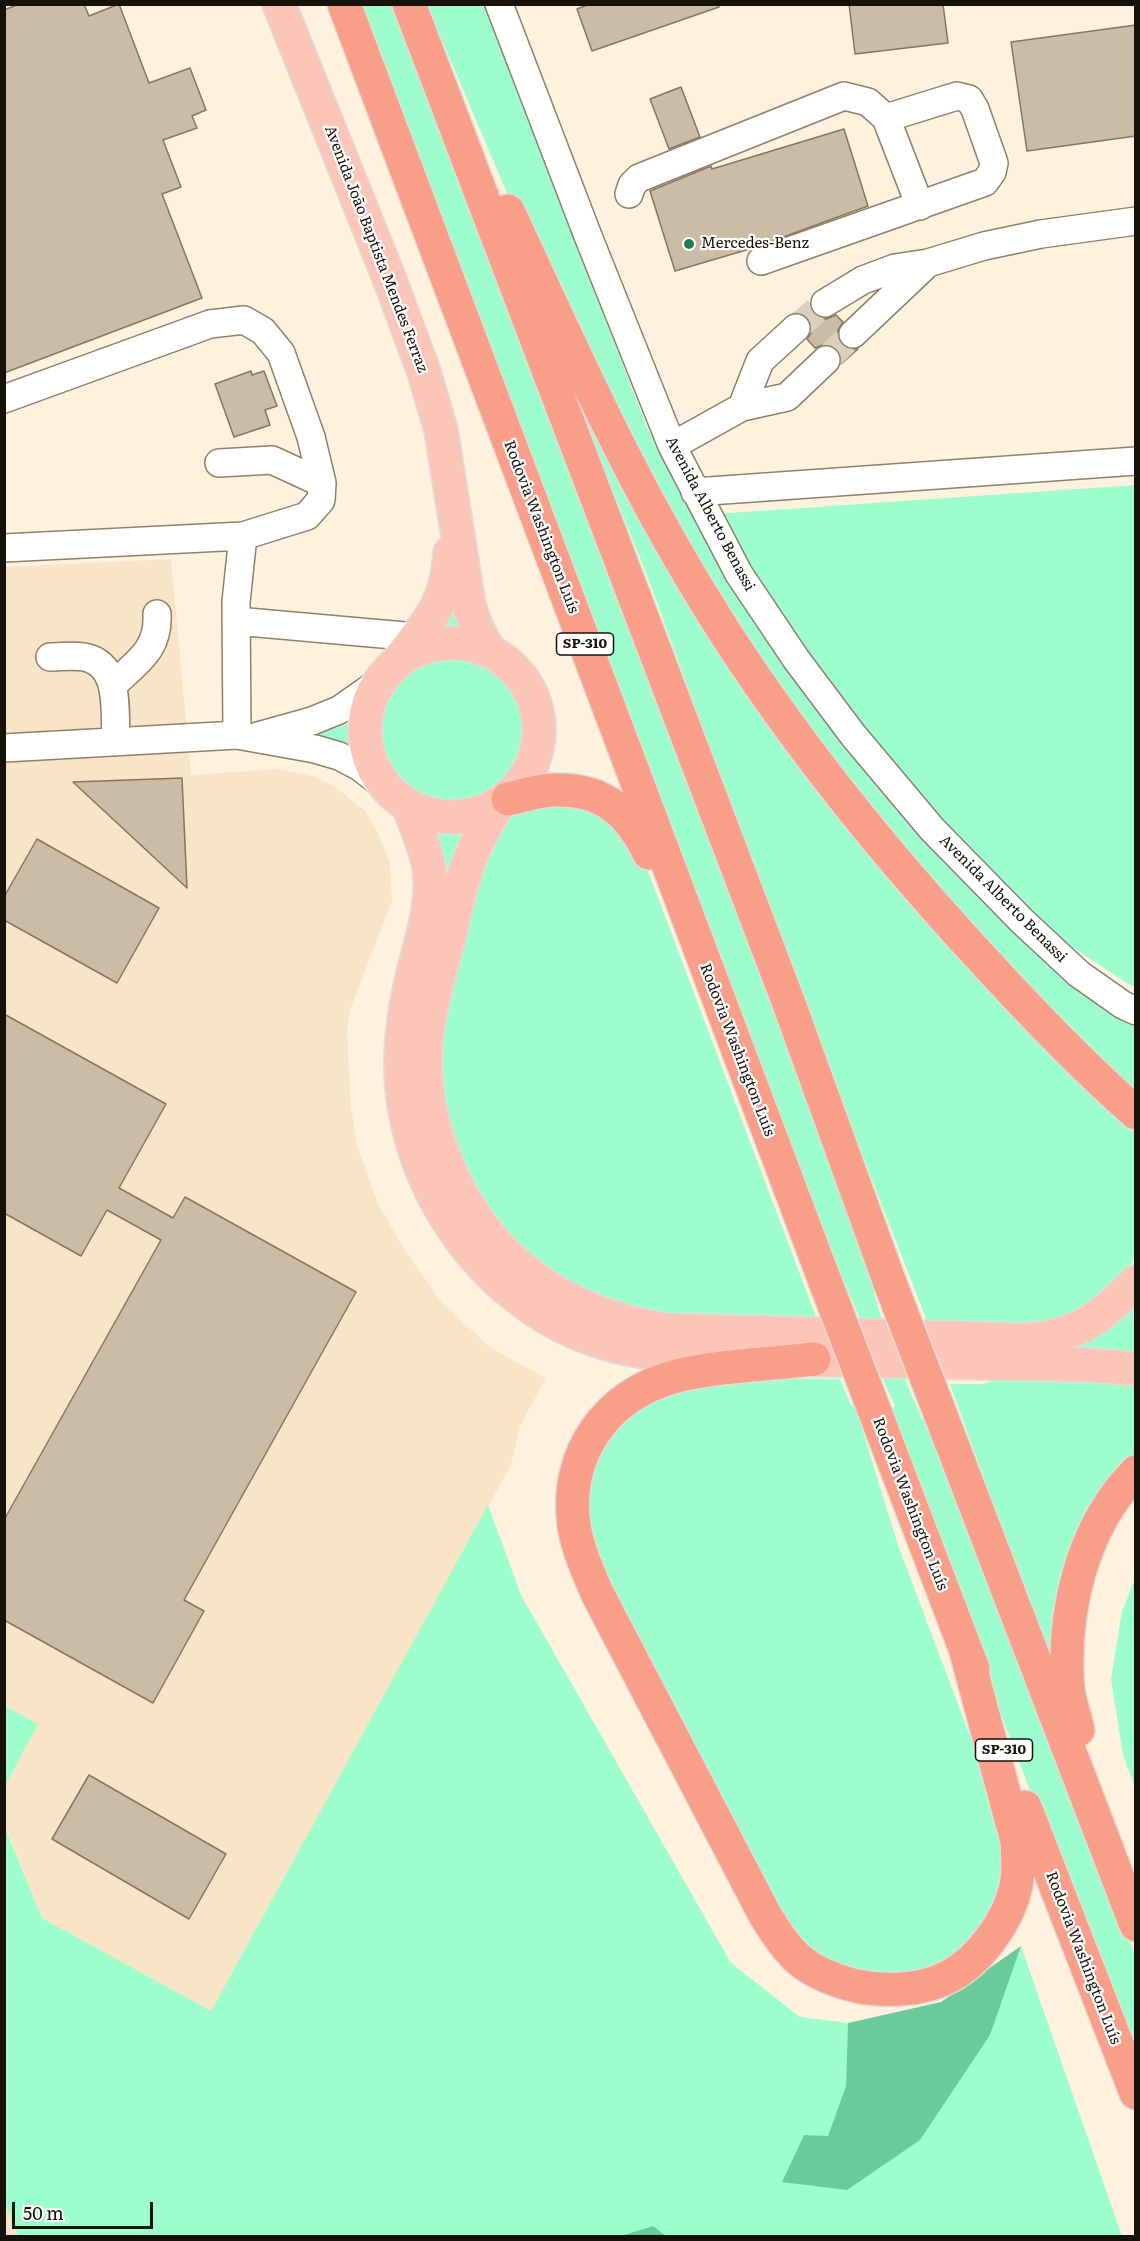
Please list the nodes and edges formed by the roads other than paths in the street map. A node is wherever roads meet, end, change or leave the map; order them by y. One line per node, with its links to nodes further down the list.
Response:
1 (279, 4): 21 (main road, Avenida João Baptista Mendes Ferraz)
2 (344, 4): 35 (highway, Rodovia Washington Luís / SP-310)
3 (409, 4): 43 (highway, bridge)
4 (414, 4): 37 (highway)
5 (499, 4): 16 (street, Avenida Alberto Benassi)
6 (886, 118): 7 (street); 8 (street); 8 (street)
7 (629, 194)
8 (920, 206): 10 (street)
9 (1136, 221): 11 (street)
10 (761, 261)
11 (928, 262): 11 (street)
12 (796, 328): 15 (street)
13 (826, 360): 15 (street)
14 (4, 399): 19 (street)
15 (742, 407): 16 (street)
16 (672, 446): 20 (street, Avenida Alberto Benassi)
17 (1136, 461): 20 (street)
18 (219, 463): 19 (street)
19 (322, 483): 22 (street)
20 (695, 492): 36 (street, Avenida Alberto Benassi)
21 (452, 500): 26 (main road, Avenida João Baptista Mendes Ferraz); 27 (main road, Avenida João Baptista Mendes Ferraz)
22 (243, 536): 23 (street); 25 (street)
23 (4, 548)
24 (157, 614): 29 (street)
25 (236, 621): 27 (street); 30 (street)
26 (489, 651): 27 (main road); 34 (main road)
27 (408, 656): 30 (street); 33 (main road)
28 (50, 657): 29 (street)
29 (113, 685): 31 (street)
30 (244, 737): 31 (street); 33 (street)
31 (116, 742): 32 (street)
32 (4, 748)
33 (398, 797): 34 (main road); 39 (main road)
34 (503, 802): 35 (highway); 38 (main road)
35 (718, 999): 42 (highway, Rodovia Washington Luís / SP-310, bridge)
36 (1136, 1011)
37 (1136, 1113)
38 (1136, 1282)
39 (814, 1359): 40 (main road); 42 (highway)
40 (1136, 1369)
41 (1136, 1472): 43 (highway)
42 (965, 1648): 45 (highway, Rodovia Washington Luís / SP-310)
43 (1108, 1854): 44 (highway)
44 (1136, 1925)
45 (1136, 2093)

